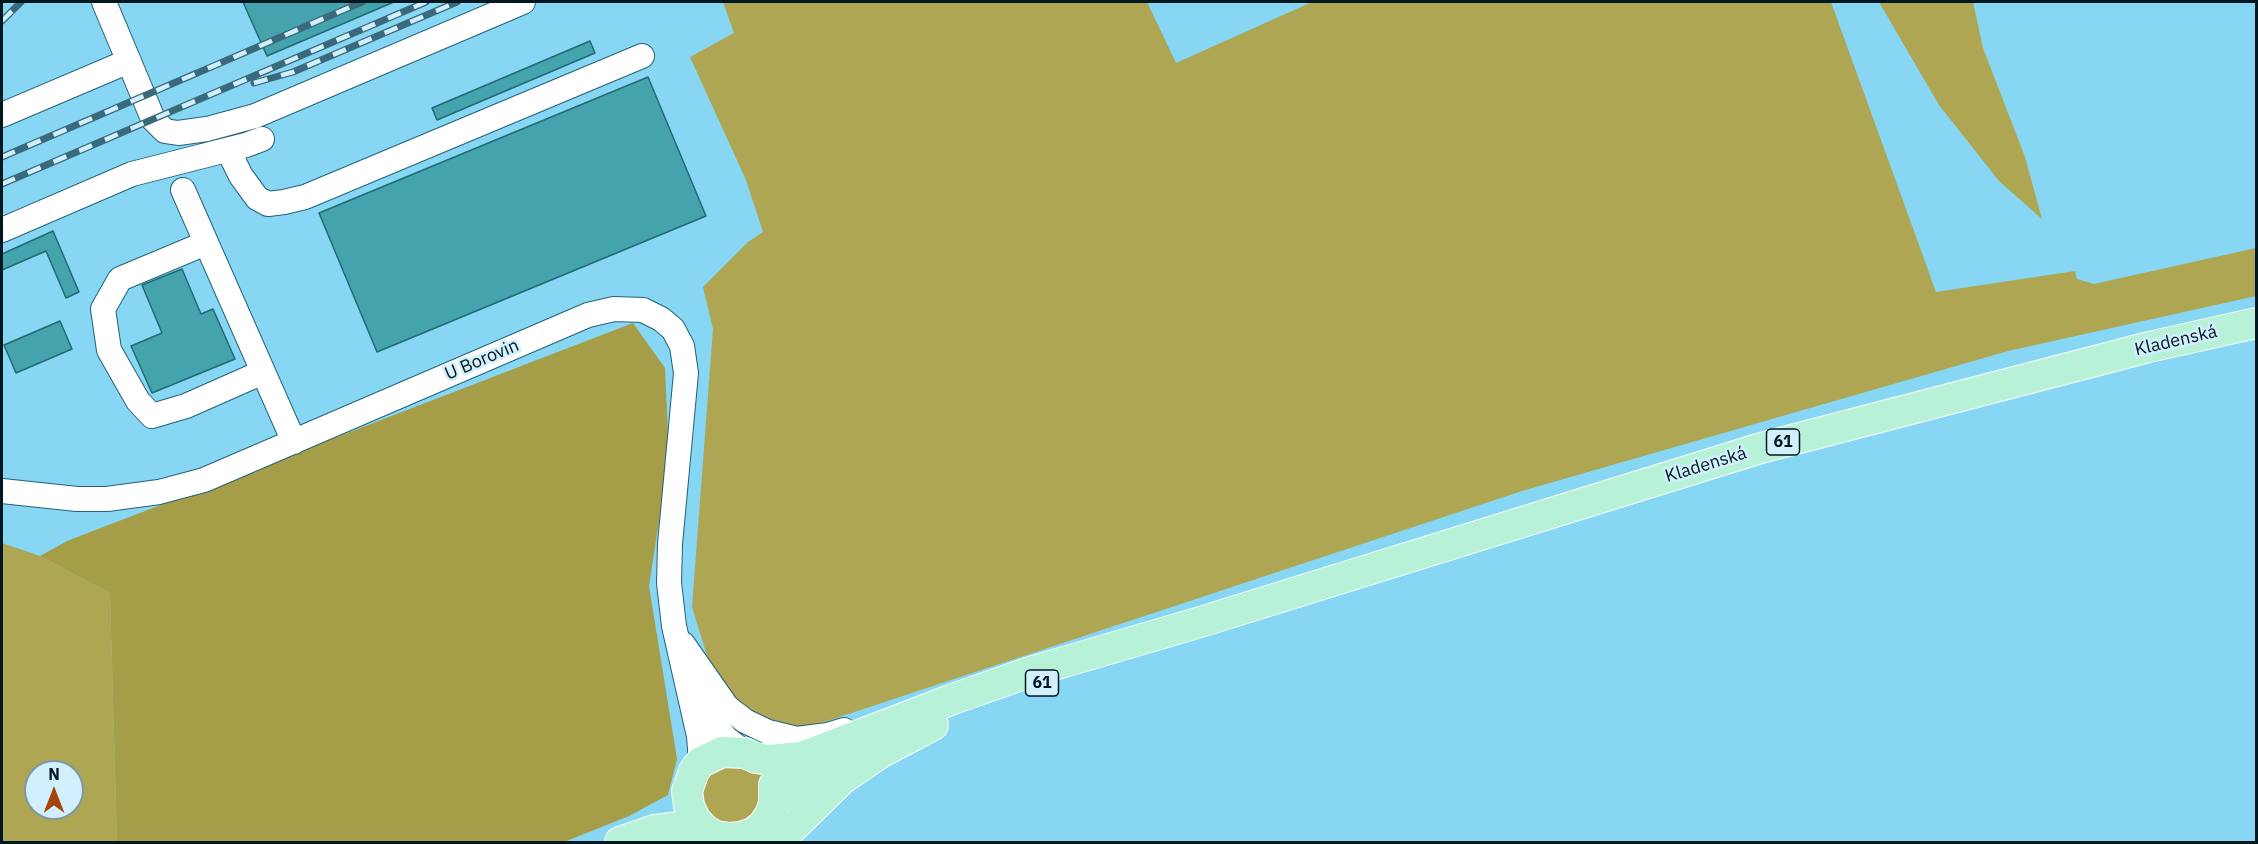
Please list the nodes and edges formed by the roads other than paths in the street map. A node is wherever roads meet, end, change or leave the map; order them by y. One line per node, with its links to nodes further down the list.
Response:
1 (104, 2): 4 (street)
2 (523, 2): 4 (street)
3 (642, 56): 7 (street)
4 (129, 61): 5 (street)
5 (2, 115)
6 (262, 139): 7 (street)
7 (228, 150): 9 (street)
8 (183, 190): 10 (street)
9 (2, 230)
10 (206, 243): 12 (street); 12 (street)
11 (2256, 323): 15 (main road, Kladenská / 61)
12 (263, 372): 13 (street)
13 (294, 442): 14 (street, U Borovin); 16 (street, U Borovin)
14 (2, 490)
15 (1197, 623): 17 (main road, 61); 18 (main road, 61)
16 (677, 633): 17 (street); 19 (street); 20 (street)
17 (952, 699): 19 (main road, 61)
18 (933, 725): 22 (main road, 61); 26 (main road, 61)
19 (750, 755): 20 (main road, 61); 22 (main road)
20 (701, 762): 21 (main road)
21 (687, 791): 23 (main road); 24 (main road)
22 (774, 803): 23 (main road, 61)
23 (705, 830): 25 (main road, 61)
24 (602, 843)
25 (620, 843)
26 (778, 843)

